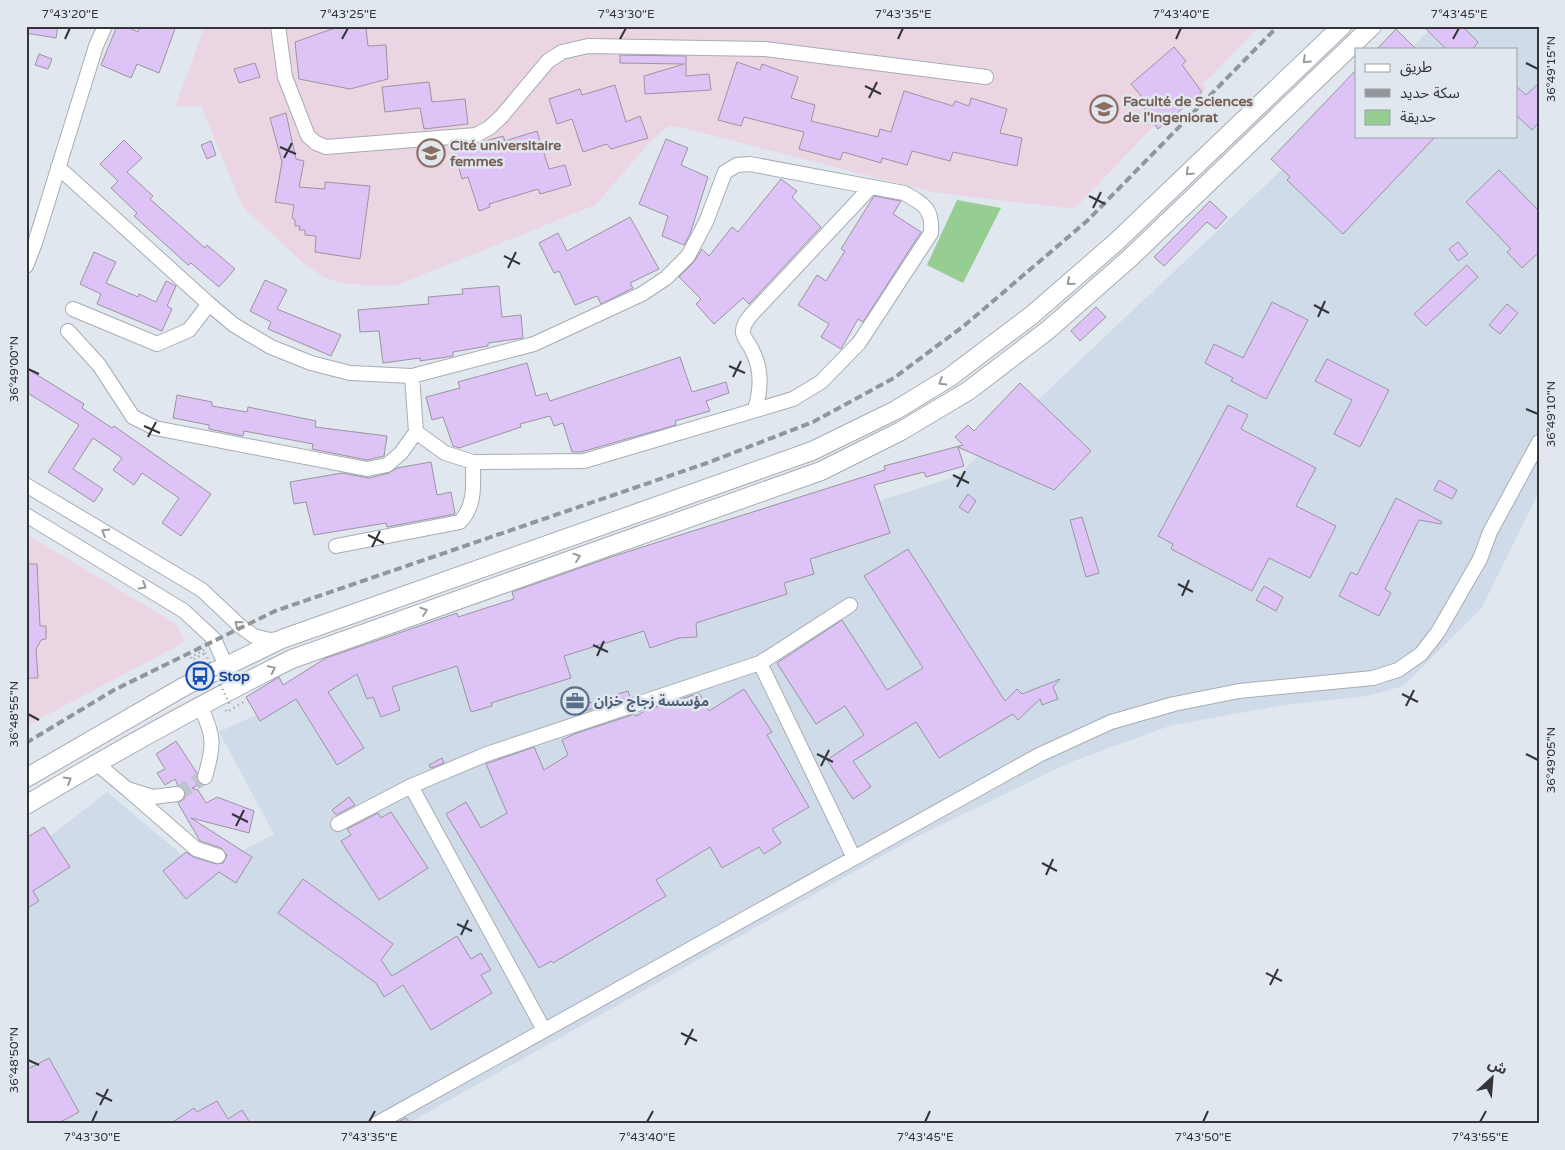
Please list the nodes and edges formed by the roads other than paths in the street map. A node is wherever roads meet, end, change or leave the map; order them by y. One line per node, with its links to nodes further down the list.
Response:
1 (105, 26): 6 (street)
2 (278, 26): 5 (street)
3 (1342, 26): 21 (main road, one-way to 21)
4 (1372, 26): 24 (main road, one-way to 4)
5 (986, 77)
6 (58, 167): 8 (street); 9 (street)
7 (871, 187): 12 (street); 13 (street); 13 (street)
8 (26, 266)
9 (209, 304): 10 (street); 12 (street)
10 (73, 309)
11 (68, 331): 14 (street)
12 (412, 376): 14 (street)
13 (755, 409): 16 (street)
14 (416, 432): 16 (street)
15 (1539, 442): 34 (street)
16 (473, 462): 19 (street)
17 (26, 485): 21 (street, one-way to 17)
18 (26, 515): 23 (street, one-way to 23)
19 (336, 546)
20 (850, 605): 22 (street)
21 (282, 639): 23 (main road)
22 (760, 663): 28 (street); 34 (street)
23 (226, 666): 26 (main road)
24 (200, 706): 25 (main road); 27 (street)
25 (96, 763): 29 (street); 31 (main road, one-way to 25)
26 (26, 778)
27 (205, 778)
28 (412, 786): 32 (street); 35 (street)
29 (127, 789): 30 (street); 33 (street)
30 (177, 794)
31 (26, 805)
32 (338, 824)
33 (218, 856)
34 (854, 858): 35 (street)
35 (544, 1030): 36 (street)
36 (376, 1124)

